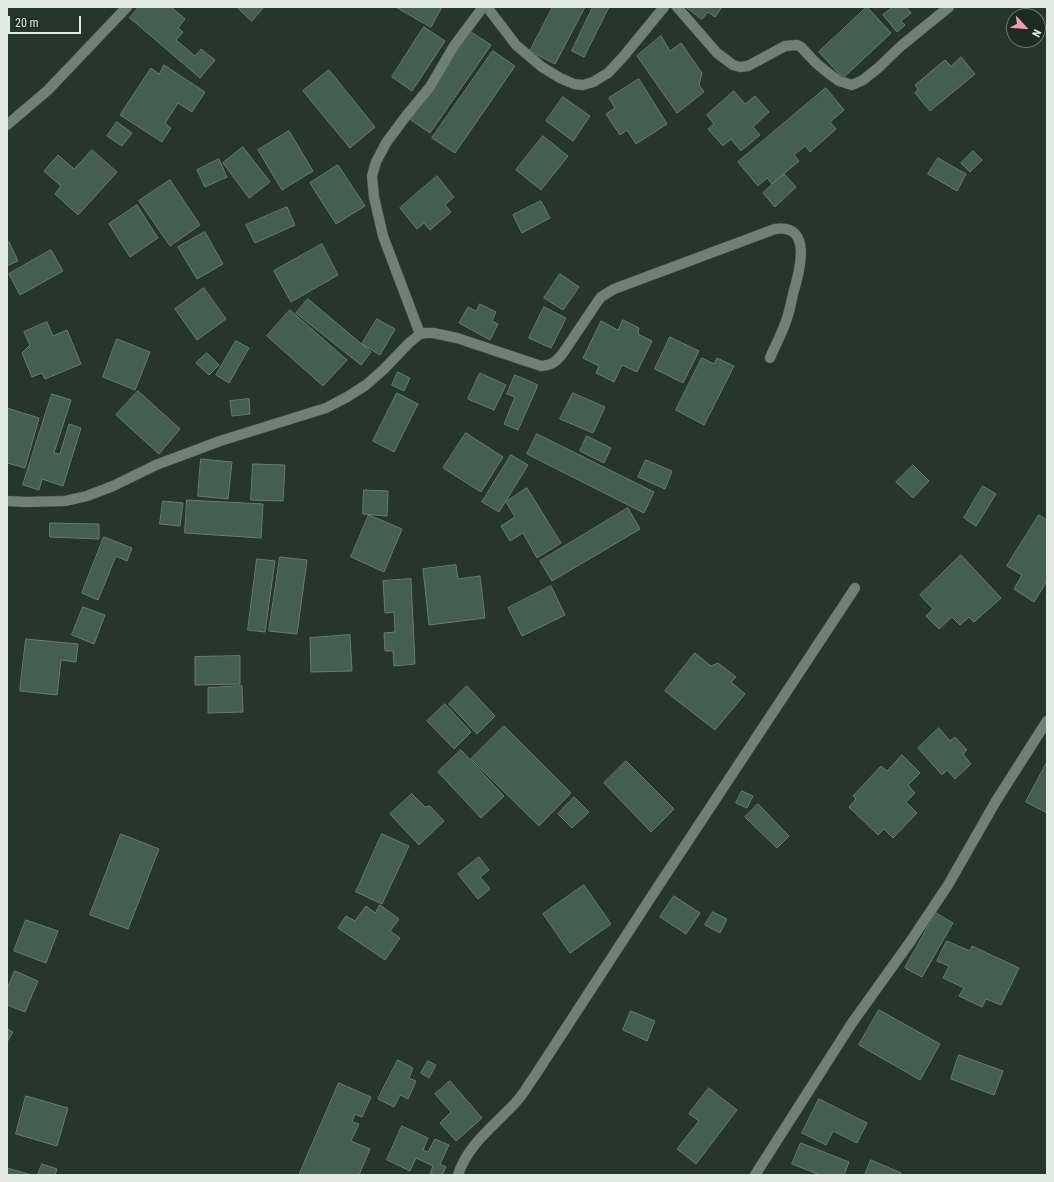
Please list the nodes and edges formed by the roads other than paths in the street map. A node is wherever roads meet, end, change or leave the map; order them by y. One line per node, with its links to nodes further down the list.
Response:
1 (127, 7): 7 (street)
2 (483, 7): 8 (street)
3 (487, 7): 4 (street)
4 (664, 7)
5 (677, 7): 6 (street)
6 (949, 7)
7 (7, 125)
8 (420, 334): 9 (street); 10 (street)
9 (770, 358)
10 (7, 501)
11 (855, 588): 13 (street)
12 (1047, 721): 14 (street)
13 (458, 1175)
14 (755, 1175)

